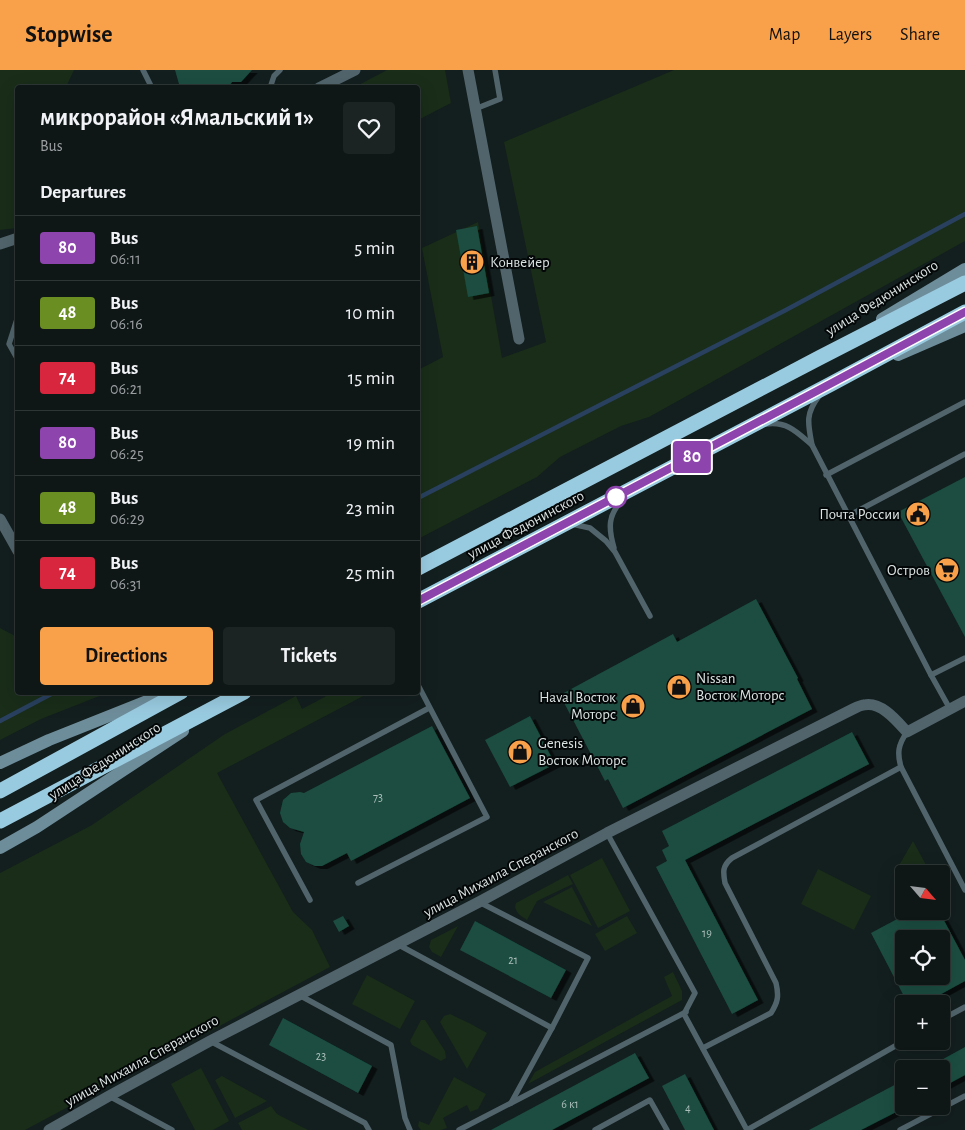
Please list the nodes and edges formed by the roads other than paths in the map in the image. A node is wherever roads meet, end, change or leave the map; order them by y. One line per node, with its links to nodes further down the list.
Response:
1 (143, 70): 6 (lane)
2 (280, 70): 7 (lane)
3 (355, 70): 8 (street)
4 (468, 70): 9 (street)
5 (497, 71): 9 (lane)
6 (150, 85)
7 (271, 85)
8 (326, 85)
9 (475, 109): 17 (street)
10 (15, 239): 11 (street)
11 (0, 244)
12 (965, 268): 19 (main road, улица Федюнинского)
13 (965, 283): 19 (highway, улица Федюнинского)
14 (965, 312): 20 (highway, улица Федюнинского)
15 (15, 325): 18 (lane)
16 (965, 326): 20 (main road, улица Федюнинского)
17 (520, 339)
18 (15, 355)
19 (818, 358): 32 (highway, улица Федюнинского)
20 (833, 383): 22 (highway, улица Федюнинского); 23 (lane)
21 (965, 402): 25 (lane)
22 (754, 425): 23 (lane); 26 (highway, улица Федюнинского)
23 (812, 445): 25 (lane)
24 (965, 454): 27 (lane)
25 (826, 475): 27 (lane)
26 (636, 486): 29 (highway, улица Федюнинского); 31 (lane)
27 (848, 516): 36 (lane)
28 (0, 519): 30 (street)
29 (562, 525): 31 (lane); 33 (highway, улица Федюнинского)
30 (15, 546)
31 (615, 552): 34 (lane)
32 (420, 567)
33 (420, 600)
34 (650, 616)
35 (965, 658): 36 (lane)
36 (931, 676): 44 (lane)
37 (420, 689): 43 (lane)
38 (162, 695): 46 (main road, улица Федюнинского)
39 (176, 695): 48 (highway, улица Федюнинского)
40 (239, 695): 41 (highway, улица Федюнинского)
41 (228, 701): 49 (highway, улица Федюнинского); 51 (main road, улица Федюнинского)
42 (965, 701): 44 (street)
43 (429, 708): 52 (lane); 54 (lane)
44 (950, 709): 45 (street)
45 (907, 732): 47 (lane); 50 (street, улица Михаила Сперанского)
46 (0, 763)
47 (901, 767): 53 (lane); 64 (lane)
48 (0, 791)
49 (0, 820)
50 (607, 833): 55 (street, улица Михаила Сперанского); 59 (lane)
51 (0, 848)
52 (358, 883)
53 (965, 890)
54 (310, 900)
55 (479, 902): 56 (street, улица Михаила Сперанского); 61 (lane)
56 (397, 944): 57 (street, улица Михаила Сперанского); 61 (lane)
57 (299, 995): 62 (street, улица Михаила Сперанского); 71 (lane)
58 (965, 1007): 60 (lane)
59 (686, 1012): 64 (lane); 67 (lane)
60 (950, 1015)
61 (552, 1028): 67 (lane)
62 (210, 1041): 65 (street, улица Михаила Сперанского); 70 (lane)
63 (895, 1046): 75 (lane)
64 (703, 1048): 75 (lane)
65 (109, 1096): 68 (street, улица Михаила Сперанского); 69 (lane)
66 (965, 1096): 76 (lane)
67 (511, 1103): 72 (lane)
68 (49, 1130)
69 (172, 1130)
70 (368, 1130)
71 (410, 1130)
72 (459, 1130)
73 (595, 1130): 74 (lane)
74 (667, 1130)
75 (747, 1130)
76 (900, 1130)

